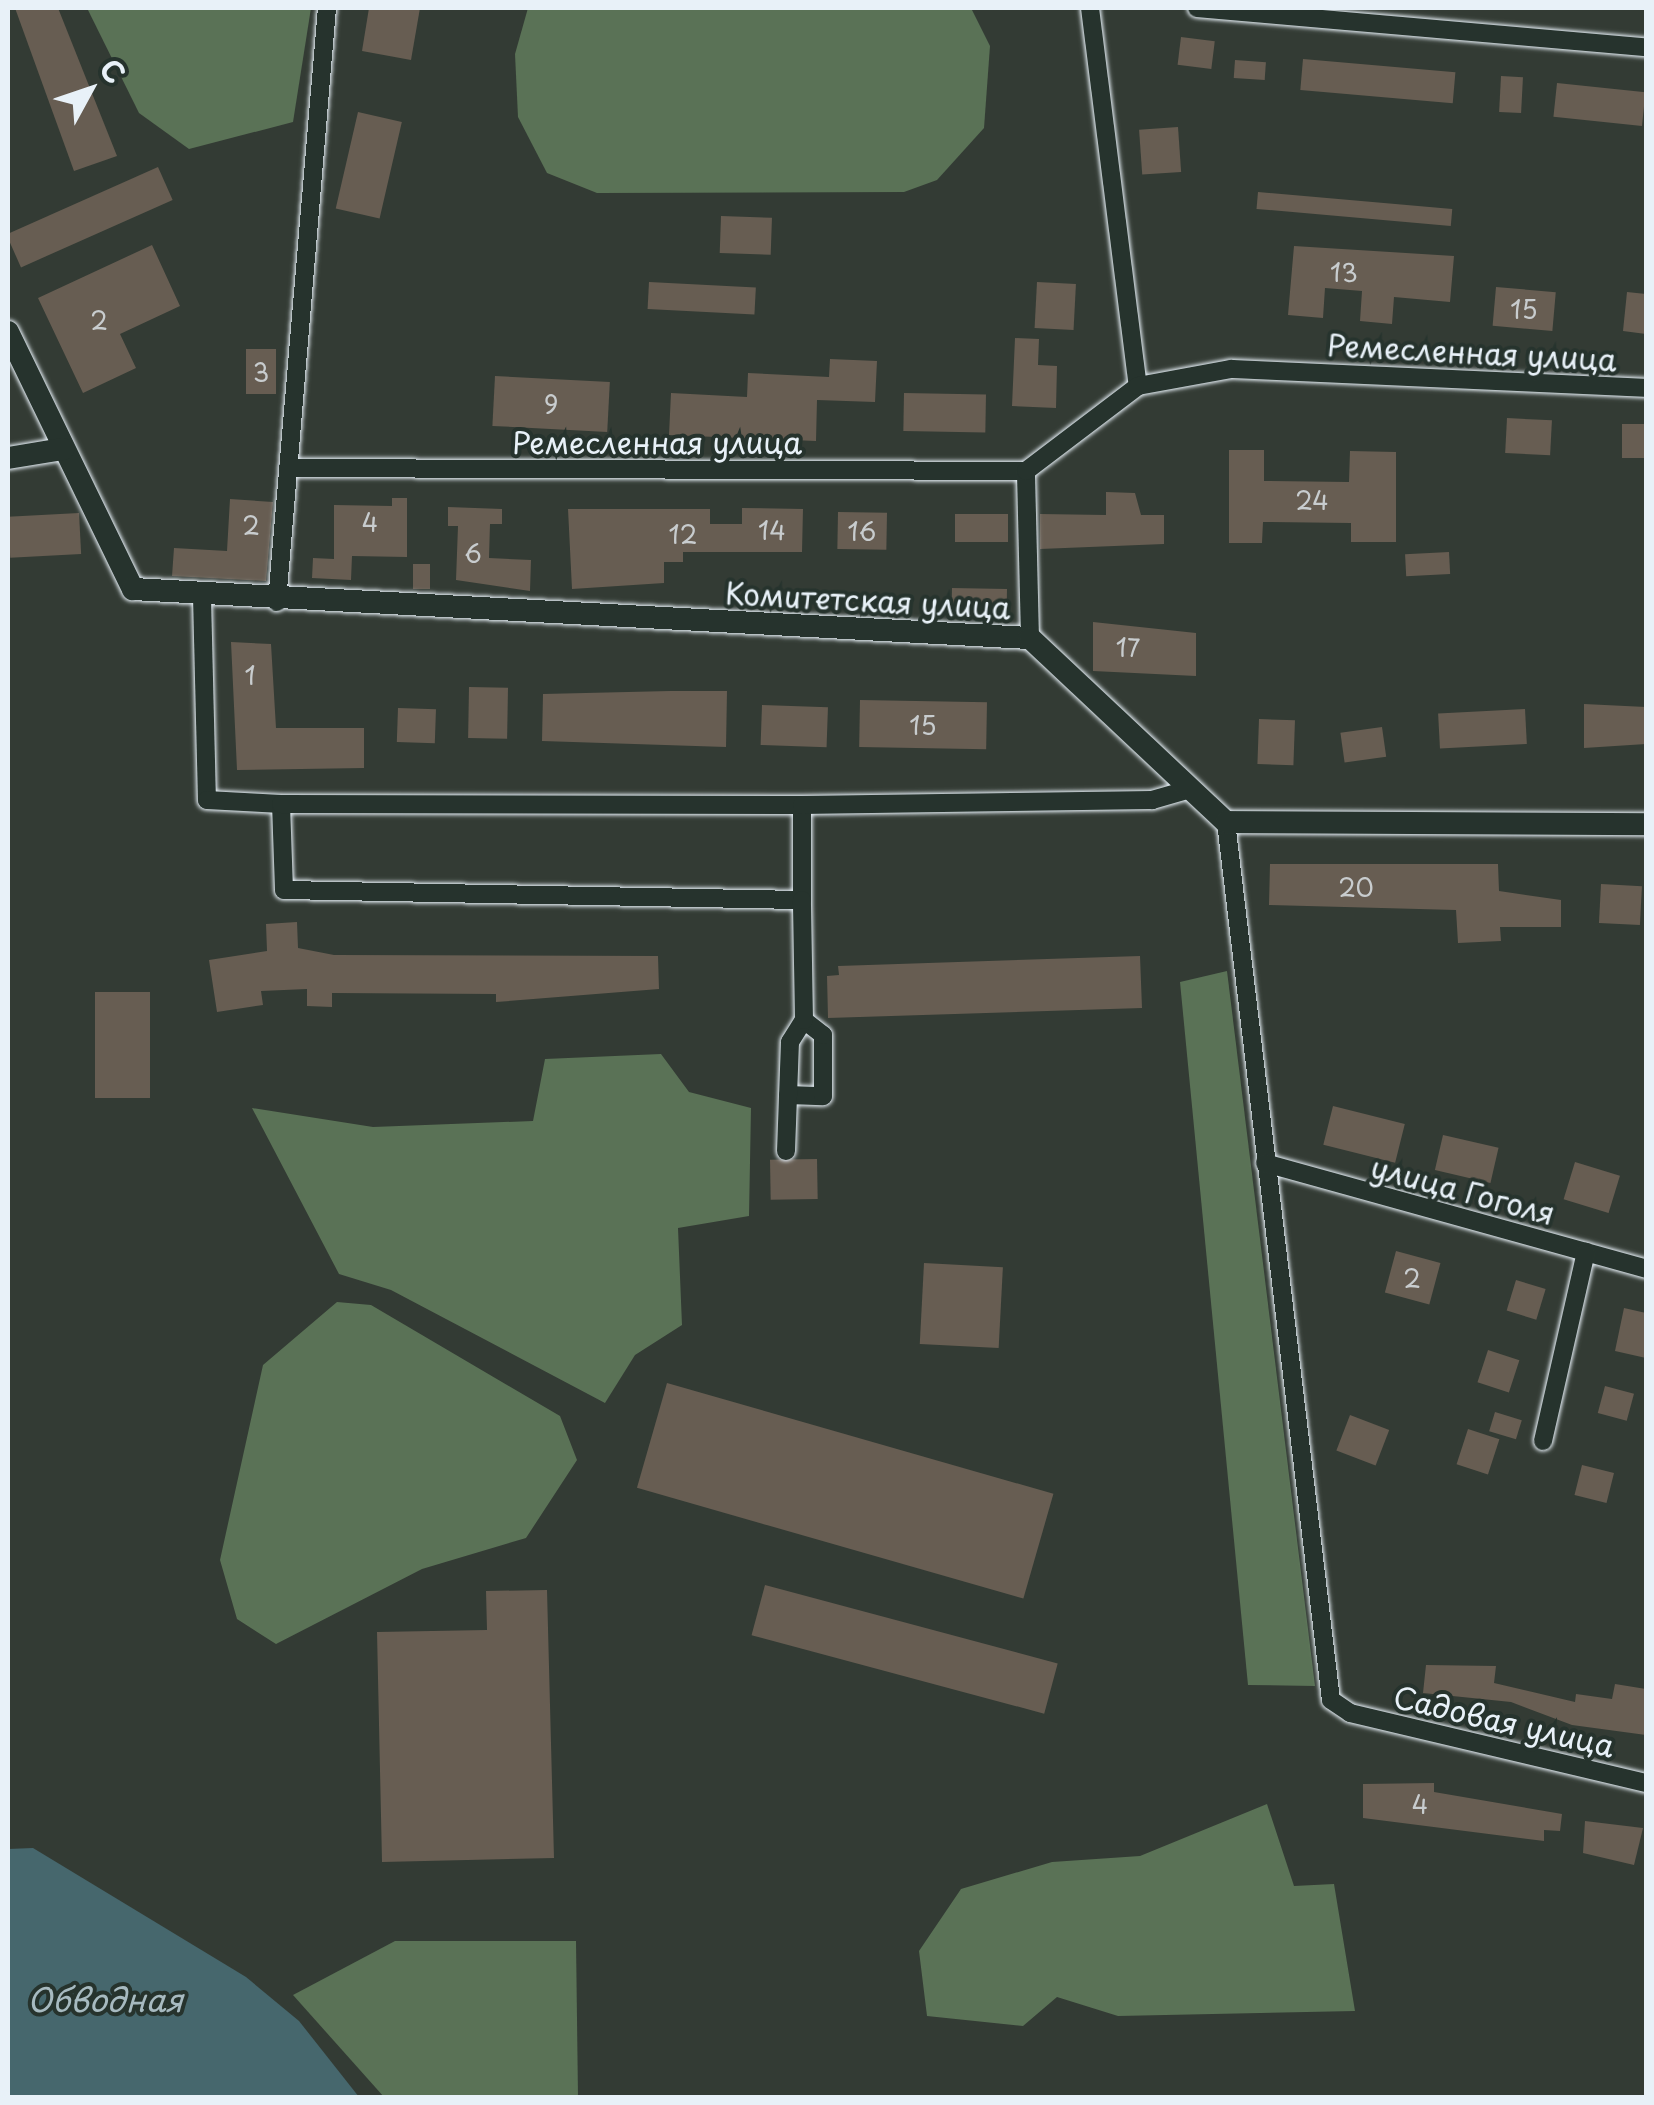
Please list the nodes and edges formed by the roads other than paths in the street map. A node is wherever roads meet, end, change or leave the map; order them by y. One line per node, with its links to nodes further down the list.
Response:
1 (327, 8): 10 (street)
2 (1090, 8): 6 (street)
3 (1198, 8): 4 (street)
4 (1646, 47)
5 (8, 332): 8 (street)
6 (1138, 386): 7 (street, Ремесленная улица); 11 (street, Ремесленная улица)
7 (1646, 388)
8 (63, 449): 9 (street); 12 (street, Комитетская улица)
9 (8, 458)
10 (288, 468): 11 (street, Ремесленная улица); 13 (street)
11 (1026, 470): 14 (street)
12 (202, 596): 13 (street, Комитетская улица); 16 (street)
13 (277, 602): 14 (street, Комитетская улица)
14 (1030, 638): 15 (street, Комитетская улица)
15 (1186, 790): 17 (street); 18 (street, Комитетская улица)
16 (282, 804): 17 (street); 20 (street)
17 (802, 805): 20 (street)
18 (1226, 822): 19 (street); 24 (street)
19 (1646, 824)
20 (802, 900): 21 (street)
21 (804, 1020): 22 (street); 22 (street)
22 (788, 1095): 23 (street)
23 (786, 1151)
24 (1265, 1163): 25 (street, улица Гоголя); 28 (street, Садовая улица)
25 (1586, 1252): 26 (street, улица Гоголя); 27 (street)
26 (1646, 1269)
27 (1543, 1441)
28 (1646, 1783)

